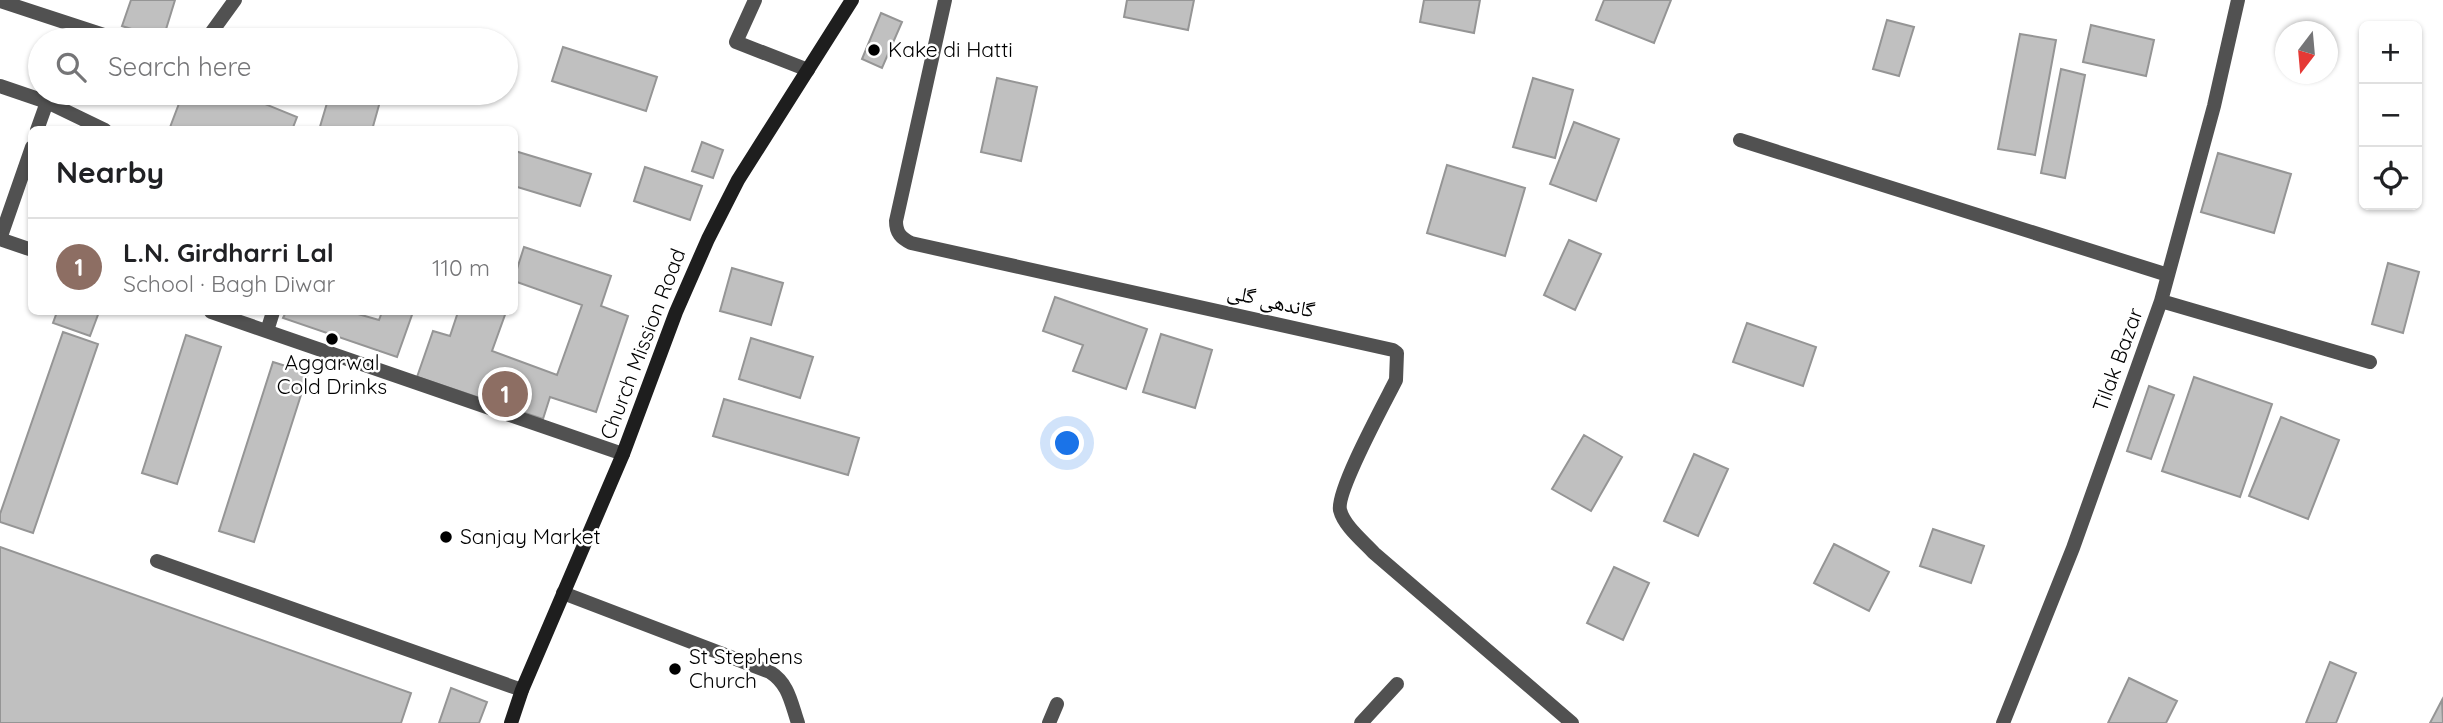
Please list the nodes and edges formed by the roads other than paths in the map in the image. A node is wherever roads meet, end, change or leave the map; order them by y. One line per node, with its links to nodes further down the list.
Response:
1 (235, 0): 8 (street)
2 (755, 0): 9 (street)
3 (852, 0): 9 (street, Church Mission Road)
4 (945, 0): 36 (street, گاندھی گلی)
5 (2238, 0): 20 (street, Tilak Bazar)
6 (0, 1): 7 (street)
7 (82, 28)
8 (215, 28)
9 (808, 70): 26 (street, Church Mission Road)
10 (0, 86): 11 (street)
11 (28, 96)
12 (46, 105): 14 (street)
13 (53, 105): 15 (street)
14 (38, 126)
15 (97, 126)
16 (1740, 140): 20 (street)
17 (28, 158): 18 (street)
18 (0, 239): 19 (street)
19 (28, 249)
20 (2168, 275): 21 (street, Tilak Bazar)
21 (2161, 301): 25 (street); 37 (street, Tilak Bazar)
22 (220, 315): 24 (street)
23 (272, 315): 24 (street)
24 (267, 331): 26 (street)
25 (2370, 362)
26 (623, 454): 28 (street, Church Mission Road)
27 (157, 561): 30 (street)
28 (563, 593): 30 (street, Church Mission Road); 33 (street)
29 (1397, 684): 35 (street)
30 (522, 691): 32 (street, Church Mission Road)
31 (1057, 704): 34 (street)
32 (511, 723)
33 (797, 723)
34 (1049, 723)
35 (1362, 723)
36 (1572, 723)
37 (2003, 723)

